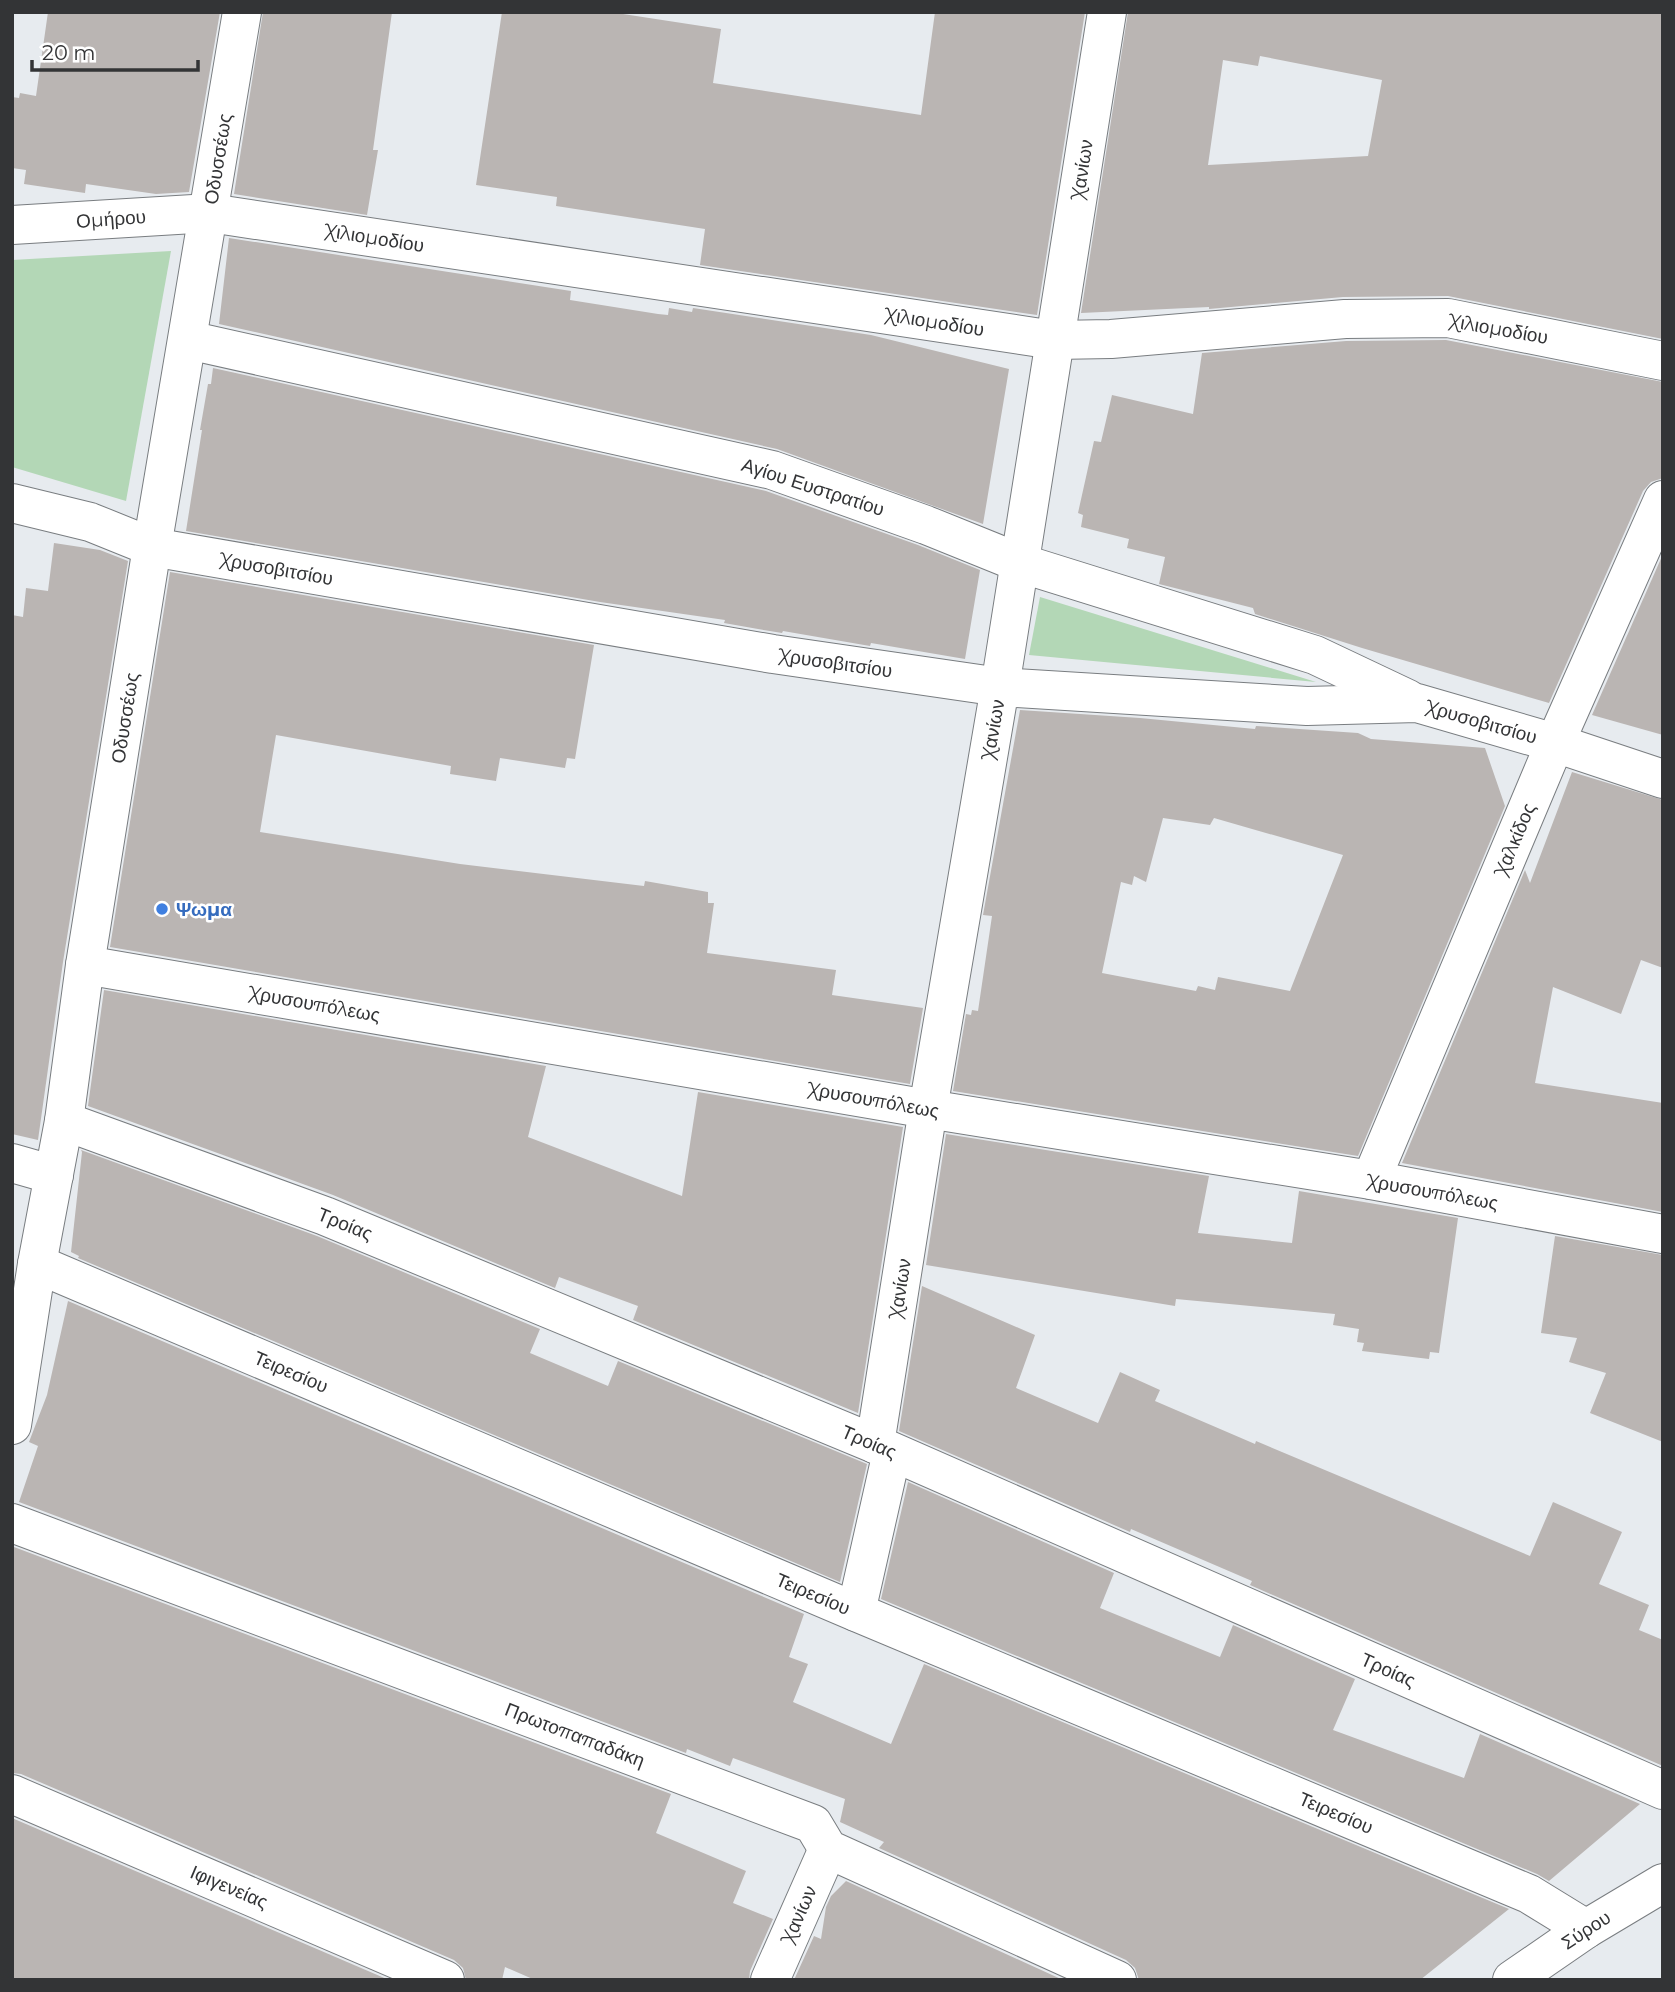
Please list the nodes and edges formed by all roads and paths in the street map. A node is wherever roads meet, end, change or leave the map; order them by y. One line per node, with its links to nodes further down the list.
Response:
1 (242, 12): 3 (street, Οδυσσέως)
2 (1107, 12): 6 (street, Χανίων)
3 (210, 213): 4 (street, Ομήρου); 5 (street, Οδυσσέως); 6 (street, Χιλιομοδίου)
4 (12, 225)
5 (188, 340): 10 (street, Οδυσσέως); 11 (street, Αγίου Ευστρατίου)
6 (1054, 340): 7 (street, Χιλιομοδίου); 11 (street, Χανίων)
7 (1663, 360)
8 (1663, 500): 14 (street, Χαλκίδος)
9 (12, 503): 10 (street, Χρυσοβιτσίου)
10 (152, 547): 12 (street, Χρυσοβιτσίου); 16 (street, Οδυσσέως)
11 (1020, 563): 12 (street, Χανίων); 13 (street, Αγίου Ευστρατίου)
12 (1000, 687): 13 (street, Χρυσοβιτσίου); 17 (street, Χανίων)
13 (1417, 703): 14 (street, Χρυσοβιτσίου)
14 (1555, 743): 15 (street, Χρυσοβιτσίου); 21 (street, Χαλκίδος)
15 (1663, 779)
16 (85, 965): 17 (street, Χρυσουπόλεως); 18 (street, Οδυσσέως)
17 (928, 1109): 21 (street, Χρυσουπόλεως); 25 (street, Χανίων)
18 (64, 1121): 20 (street, Οδυσσέως); 25 (street, Τροίας)
19 (12, 1164): 20 (street)
20 (54, 1175): 23 (street, Οδυσσέως)
21 (1371, 1180): 22 (street, Χρυσουπόλεως)
22 (1663, 1234)
23 (37, 1264): 24 (street, Οδυσσέως); 27 (street, Τειρεσίου)
24 (12, 1424)
25 (883, 1448): 27 (street, Χανίων); 28 (street, Τροίας)
26 (12, 1523): 30 (street, Πρωτοπαπαδάκη)
27 (856, 1612): 32 (street, Τειρεσίου)
28 (1663, 1790)
29 (12, 1794): 33 (street, Ιφιγενείας)
30 (828, 1849): 34 (street, Χανίων); 35 (street, Πρωτοπαπαδάκη)
31 (1663, 1883): 32 (street, Σύρου)
32 (1586, 1929): 36 (street, Σύρου)
33 (445, 1980)
34 (770, 1980)
35 (1117, 1980)
36 (1512, 1980)

